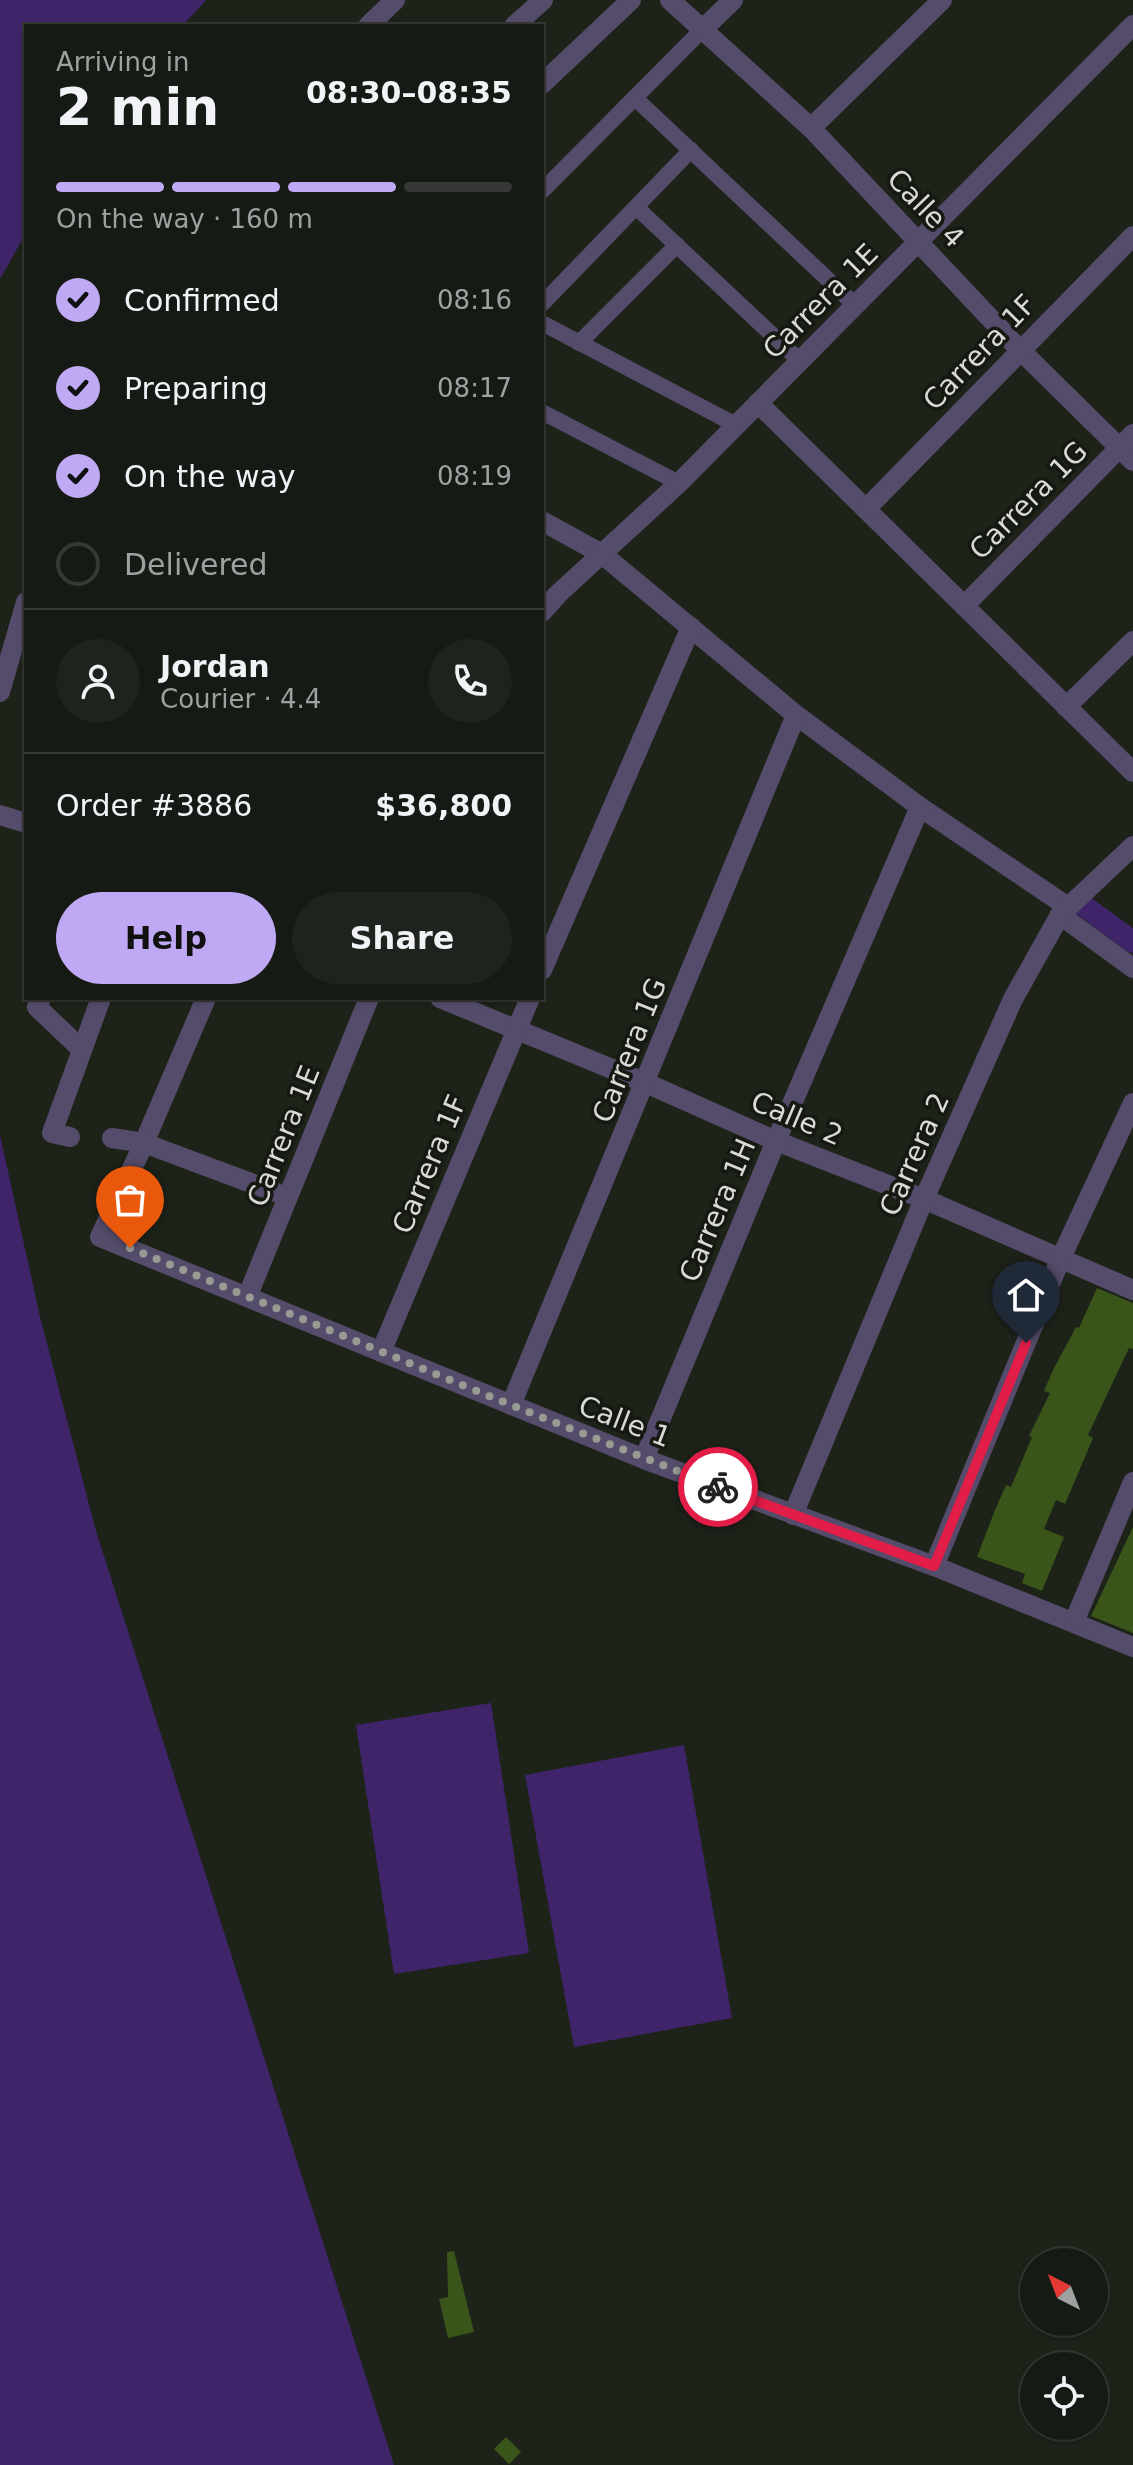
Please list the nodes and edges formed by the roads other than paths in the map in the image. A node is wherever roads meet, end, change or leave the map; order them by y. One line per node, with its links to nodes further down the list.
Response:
1 (395, 0): 7 (street)
2 (543, 0): 8 (street)
3 (631, 0): 11 (street)
4 (670, 0): 10 (street, Calle 4)
5 (733, 0): 10 (street)
6 (942, 0): 13 (street)
7 (370, 24)
8 (516, 24)
9 (1133, 25): 18 (street, Carrera 1E)
10 (702, 30): 12 (street); 13 (street, Calle 4)
11 (544, 82)
12 (636, 99): 14 (street); 15 (street)
13 (811, 128): 18 (street, Calle 4)
14 (691, 150): 16 (street); 21 (street)
15 (544, 189)
16 (636, 207): 19 (street); 20 (street)
17 (1133, 236): 24 (street, Carrera 1F)
18 (919, 240): 21 (street, Carrera 1E); 24 (street, Calle 4)
19 (677, 245): 23 (street); 25 (street)
20 (544, 302)
21 (855, 305): 25 (street, Carrera 1E)
22 (544, 324): 23 (street)
23 (579, 343): 28 (street)
24 (1020, 350): 29 (street, Calle 4); 31 (street, Carrera 1F)
25 (800, 361): 26 (street, Carrera 1E)
26 (758, 403): 28 (street, Carrera 1E); 31 (street)
27 (544, 413): 30 (street)
28 (736, 425): 30 (street, Carrera 1E)
29 (1128, 448): 34 (street, Carrera 1G)
30 (679, 483): 33 (street, Carrera 1E)
31 (866, 509): 34 (street)
32 (544, 522): 33 (street)
33 (602, 554): 36 (street, Carrera 1E); 37 (street)
34 (964, 606): 40 (street)
35 (24, 609): 39 (street)
36 (544, 610)
37 (691, 627): 41 (street); 48 (street)
38 (1133, 641): 40 (street)
39 (0, 692)
40 (1066, 707): 42 (street)
41 (796, 715): 43 (street); 58 (street, Carrera 1G)
42 (1133, 772)
43 (920, 807): 47 (street); 62 (street, Carrera 1H)
44 (0, 815): 45 (street)
45 (24, 822)
46 (1133, 846): 47 (street, Carrera 2)
47 (1069, 906): 49 (street); 65 (street, Carrera 2)
48 (544, 965)
49 (1133, 968)
50 (100, 1000): 57 (street)
51 (205, 1000): 63 (street)
52 (368, 1000): 68 (street, Carrera 1E)
53 (445, 1000): 56 (street, Calle 2)
54 (529, 1000): 56 (street, Carrera 1F)
55 (39, 1003): 57 (street)
56 (515, 1031): 58 (street, Calle 2); 69 (street, Carrera 1F)
57 (80, 1048): 60 (street)
58 (646, 1083): 62 (street, Calle 2); 70 (street, Carrera 1G)
59 (1133, 1103): 66 (street)
60 (61, 1135)
61 (112, 1138): 63 (street)
62 (776, 1141): 65 (street, Calle 2); 71 (street, Carrera 1H)
63 (144, 1143): 64 (street); 68 (street, Calle 1)
64 (275, 1192)
65 (924, 1199): 66 (street, Calle 2); 73 (street, Carrera 2)
66 (1060, 1260): 67 (street, Calle 2); 74 (street)
67 (1133, 1290)
68 (248, 1295): 69 (street, Calle 1)
69 (381, 1352): 70 (street, Calle 1)
70 (511, 1405): 71 (street, Calle 1)
71 (644, 1459): 73 (street, Calle 1)
72 (1133, 1482): 75 (street)
73 (793, 1515): 74 (street, Calle 1)
74 (934, 1566): 75 (street, Calle 1)
75 (1074, 1622): 76 (street, Calle 1)
76 (1133, 1647)

